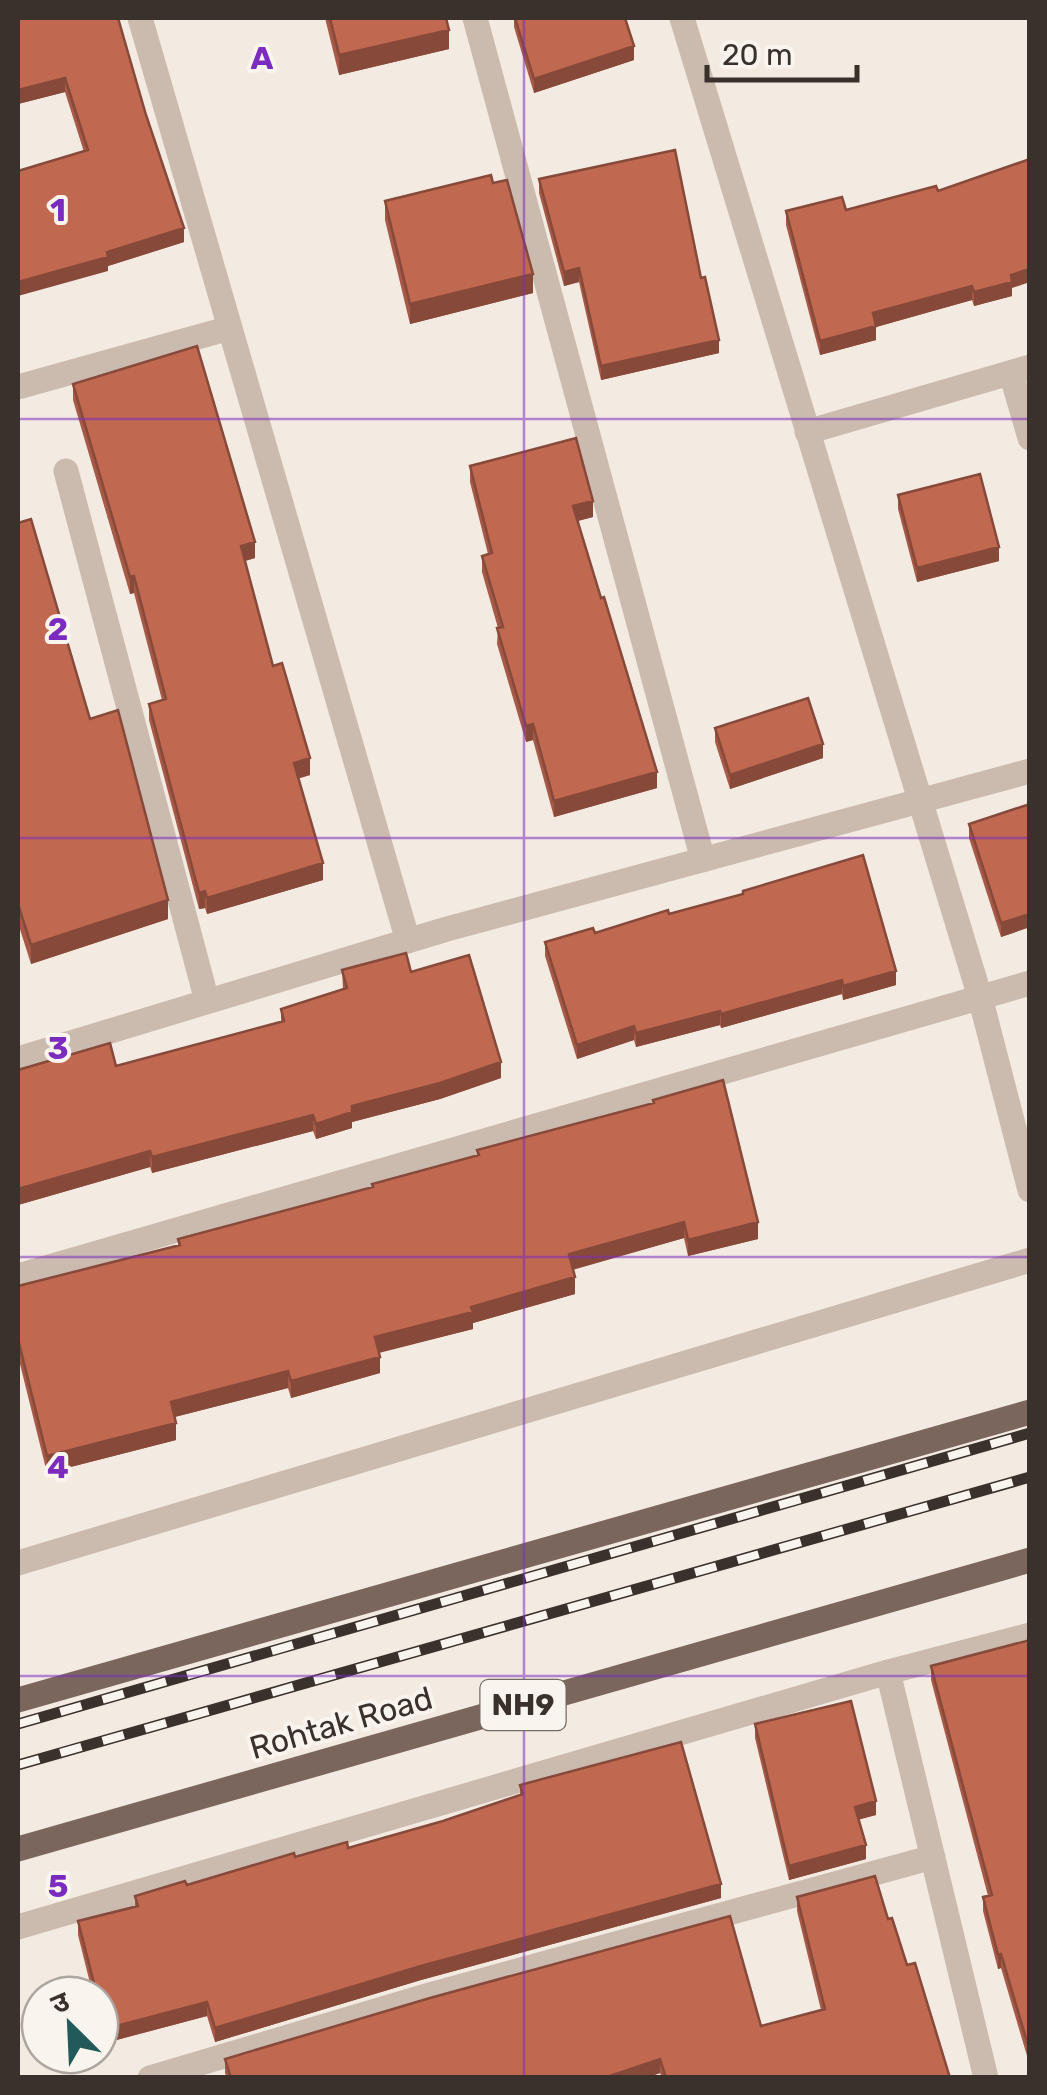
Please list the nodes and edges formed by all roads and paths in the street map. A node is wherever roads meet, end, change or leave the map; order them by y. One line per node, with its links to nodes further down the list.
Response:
1 (140, 18): 4 (street)
2 (475, 18): 12 (street)
3 (682, 18): 7 (street)
4 (230, 328): 6 (street); 13 (street)
5 (1020, 370): 7 (street); 8 (street)
6 (18, 387)
7 (807, 432): 11 (street)
8 (1030, 438)
9 (66, 472): 16 (street)
10 (1030, 771): 11 (street)
11 (918, 801): 12 (street); 15 (street)
12 (702, 860): 13 (street)
13 (408, 941): 16 (street)
14 (1030, 983): 15 (street)
15 (980, 997): 18 (street); 20 (street)
16 (207, 1002): 17 (street)
17 (18, 1059)
18 (1030, 1190)
19 (1030, 1260): 23 (street)
20 (18, 1276)
21 (1030, 1412): 26 (main road)
22 (1030, 1560): 27 (main road, Rohtak Road / NH9)
23 (18, 1563)
24 (1030, 1636): 25 (street)
25 (888, 1672): 28 (street); 29 (street)
26 (18, 1700)
27 (18, 1849)
28 (932, 1857): 30 (street); 31 (street)
29 (18, 1927)
30 (150, 2078)
31 (986, 2078)

